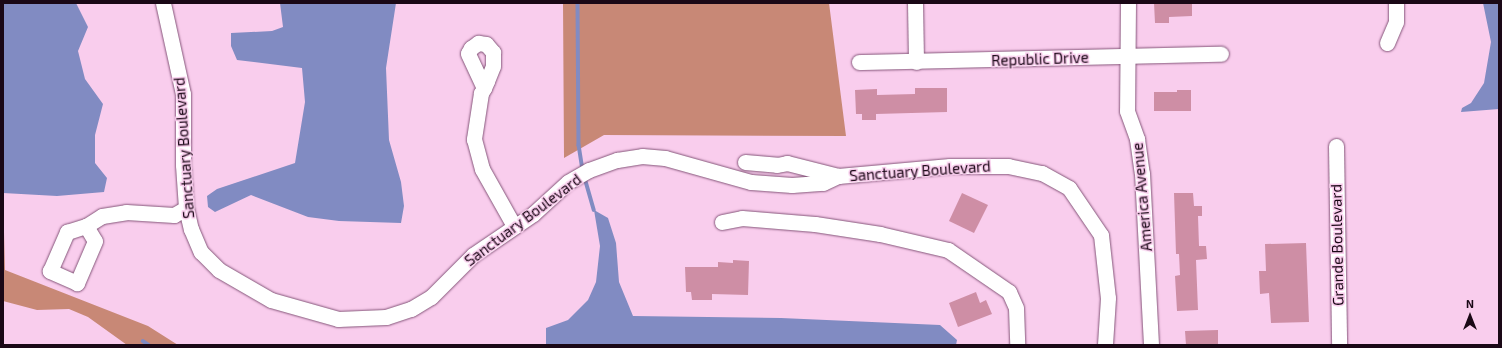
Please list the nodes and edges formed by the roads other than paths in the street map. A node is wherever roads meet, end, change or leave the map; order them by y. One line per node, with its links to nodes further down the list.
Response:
1 (163, 3): 14 (street, Sanctuary Boulevard)
2 (915, 3): 9 (street)
3 (1128, 3): 7 (street, America Avenue)
4 (1396, 3): 5 (street)
5 (1387, 43)
6 (1221, 54): 7 (street, Republic Drive)
7 (1127, 55): 9 (street, Republic Drive); 20 (street, America Avenue)
8 (859, 62): 9 (street, Republic Drive)
9 (916, 62)
10 (484, 88): 17 (street)
11 (1336, 146): 21 (street, Grande Boulevard)
12 (722, 173): 13 (street, Sanctuary Boulevard); 13 (street, Sanctuary Boulevard); 17 (street, Sanctuary Boulevard)
13 (838, 176): 19 (street, Sanctuary Boulevard)
14 (186, 208): 16 (street); 17 (street, Sanctuary Boulevard)
15 (722, 222): 18 (street)
16 (86, 226)
17 (514, 226)
18 (1017, 345)
19 (1105, 345)
20 (1151, 345)
21 (1339, 345)

